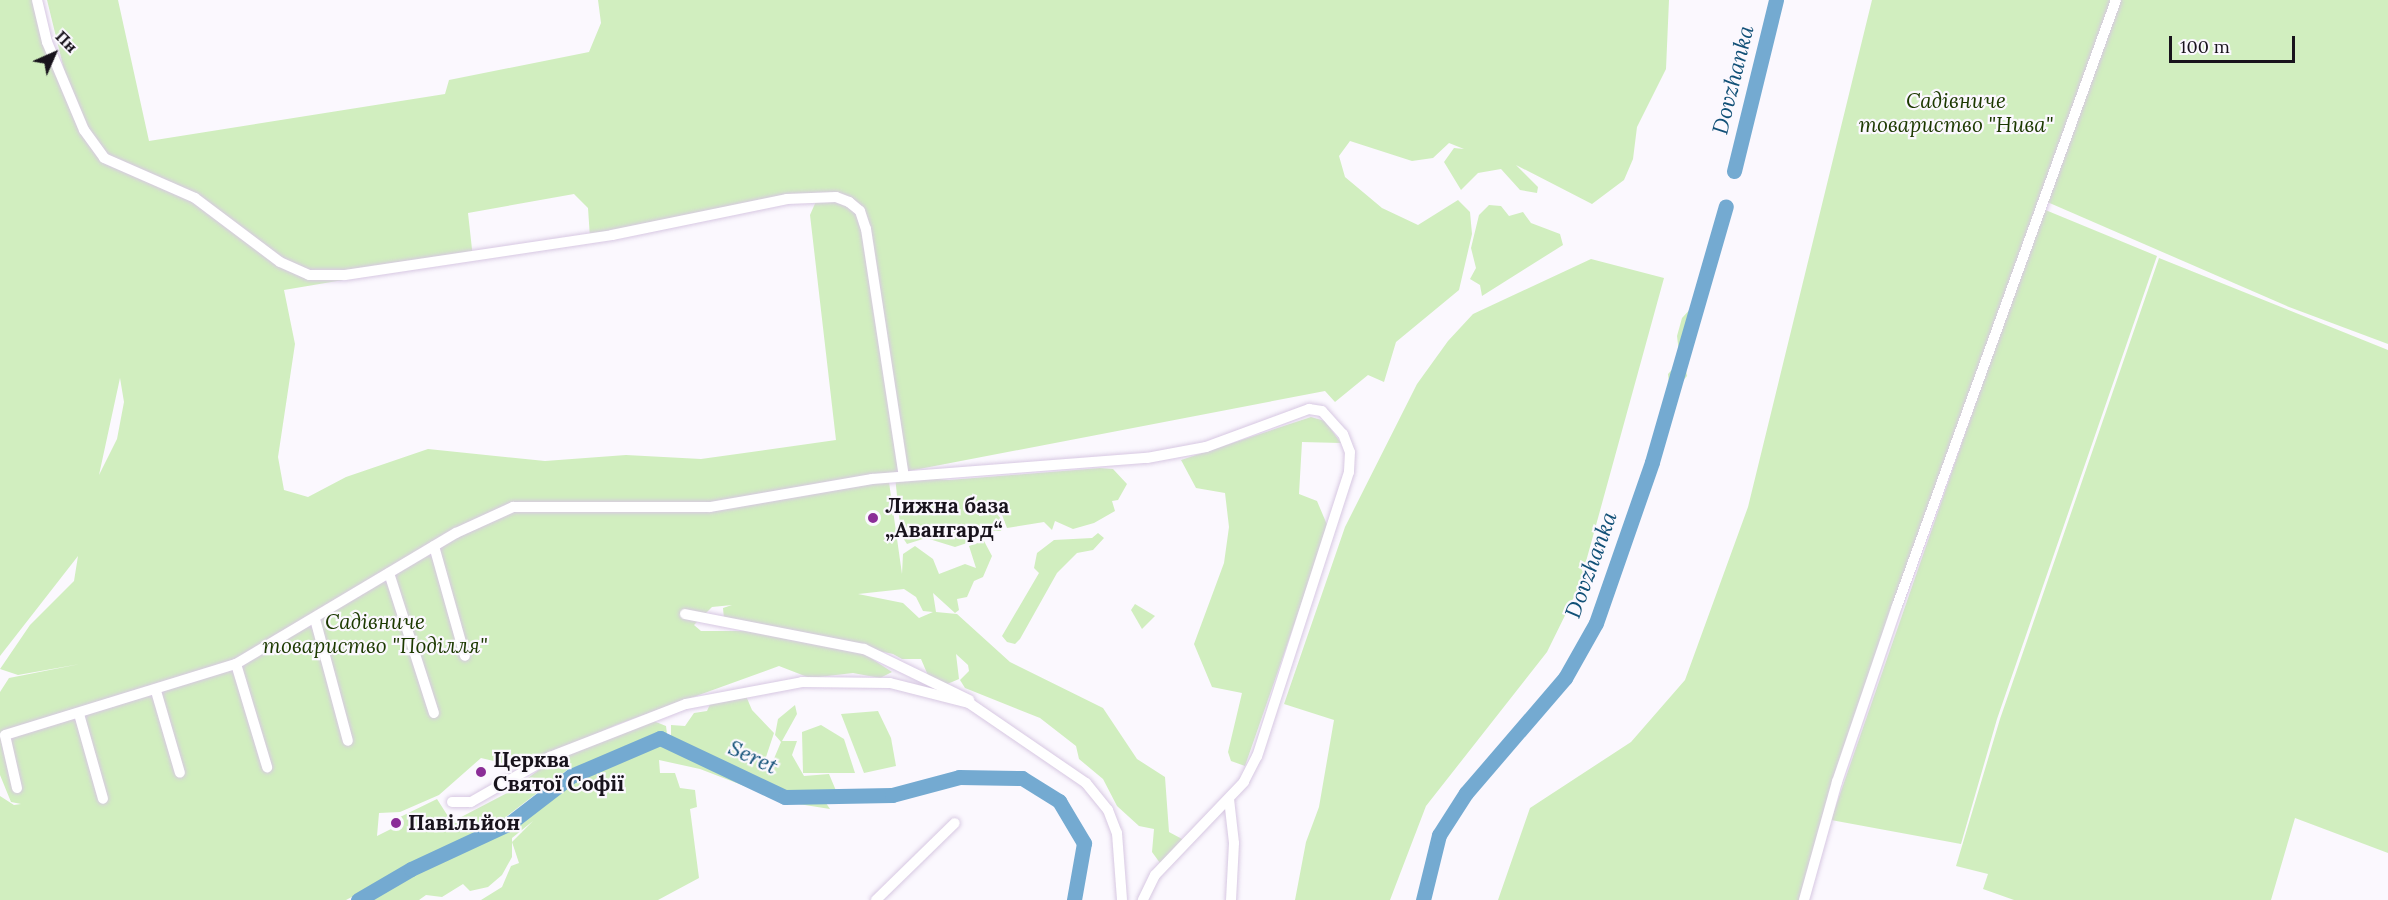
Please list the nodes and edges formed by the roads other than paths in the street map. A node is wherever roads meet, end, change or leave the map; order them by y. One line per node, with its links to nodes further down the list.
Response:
1 (37, 0): 3 (street)
2 (2115, 0): 26 (street)
3 (904, 476): 4 (street); 19 (street)
4 (434, 546): 5 (street); 8 (street)
5 (390, 573): 7 (street); 12 (street)
6 (685, 614): 11 (street)
7 (315, 618): 9 (street); 14 (street)
8 (465, 656)
9 (236, 664): 10 (street); 15 (street)
10 (156, 691): 13 (street); 16 (street)
11 (981, 710): 20 (street); 23 (street)
12 (434, 713)
13 (79, 714): 17 (street); 18 (street)
14 (348, 741)
15 (267, 767)
16 (180, 773)
17 (17, 788)
18 (103, 799)
19 (1229, 799): 24 (street); 25 (street)
20 (452, 802)
21 (955, 823): 22 (street)
22 (876, 900)
23 (1122, 900)
24 (1143, 900)
25 (1231, 900)
26 (1804, 900)

